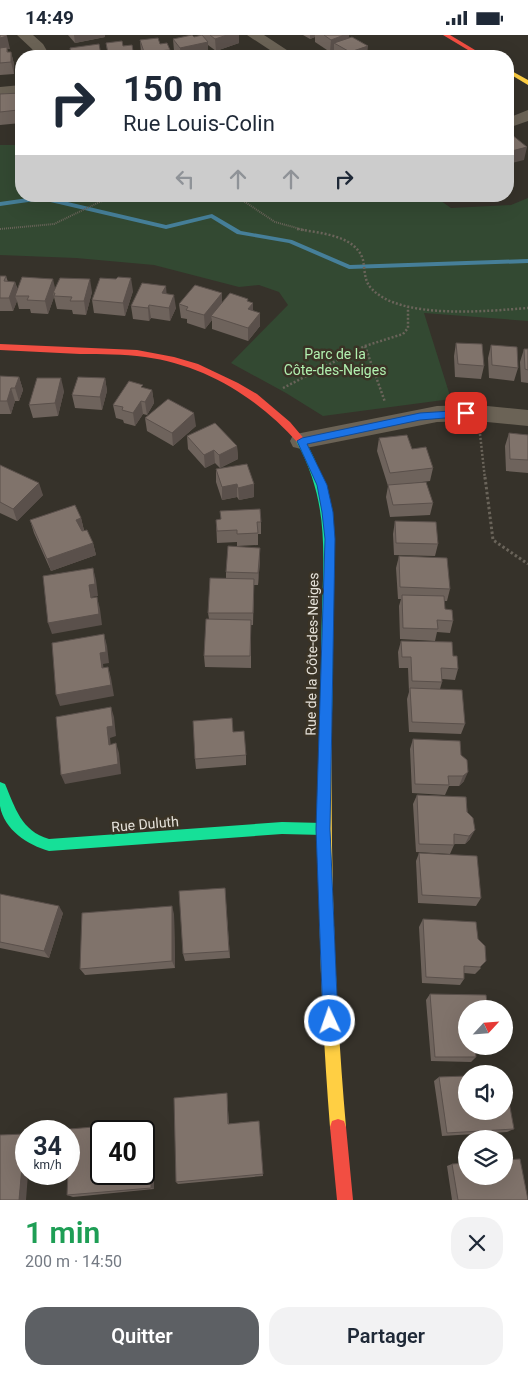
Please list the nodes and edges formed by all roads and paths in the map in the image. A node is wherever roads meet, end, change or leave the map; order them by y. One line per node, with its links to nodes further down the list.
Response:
1 (24, 35): 4 (street)
2 (254, 35): 5 (street)
3 (446, 35): 6 (street)
4 (40, 50)
5 (278, 50)
6 (472, 50)
7 (514, 75): 8 (street)
8 (528, 83)
9 (15, 91): 10 (street)
10 (0, 92)
11 (528, 115): 12 (street)
12 (514, 121)
13 (100, 202): 15 (path)
14 (244, 202): 16 (path)
15 (0, 229)
16 (408, 307): 17 (path); 18 (path)
17 (528, 307)
18 (365, 346): 20 (path); 23 (path)
19 (0, 347): 24 (street, Rue de la Côte-des-Neiges)
20 (276, 391)
21 (477, 413): 22 (street); 23 (street); 25 (path)
22 (528, 418)
23 (392, 422): 24 (street)
24 (302, 441): 27 (street, Rue de la Côte-des-Neiges)
25 (528, 564)
26 (0, 788): 27 (street, Rue Duluth)
27 (323, 829): 28 (street, Rue de la Côte-des-Neiges)
28 (345, 1200)

